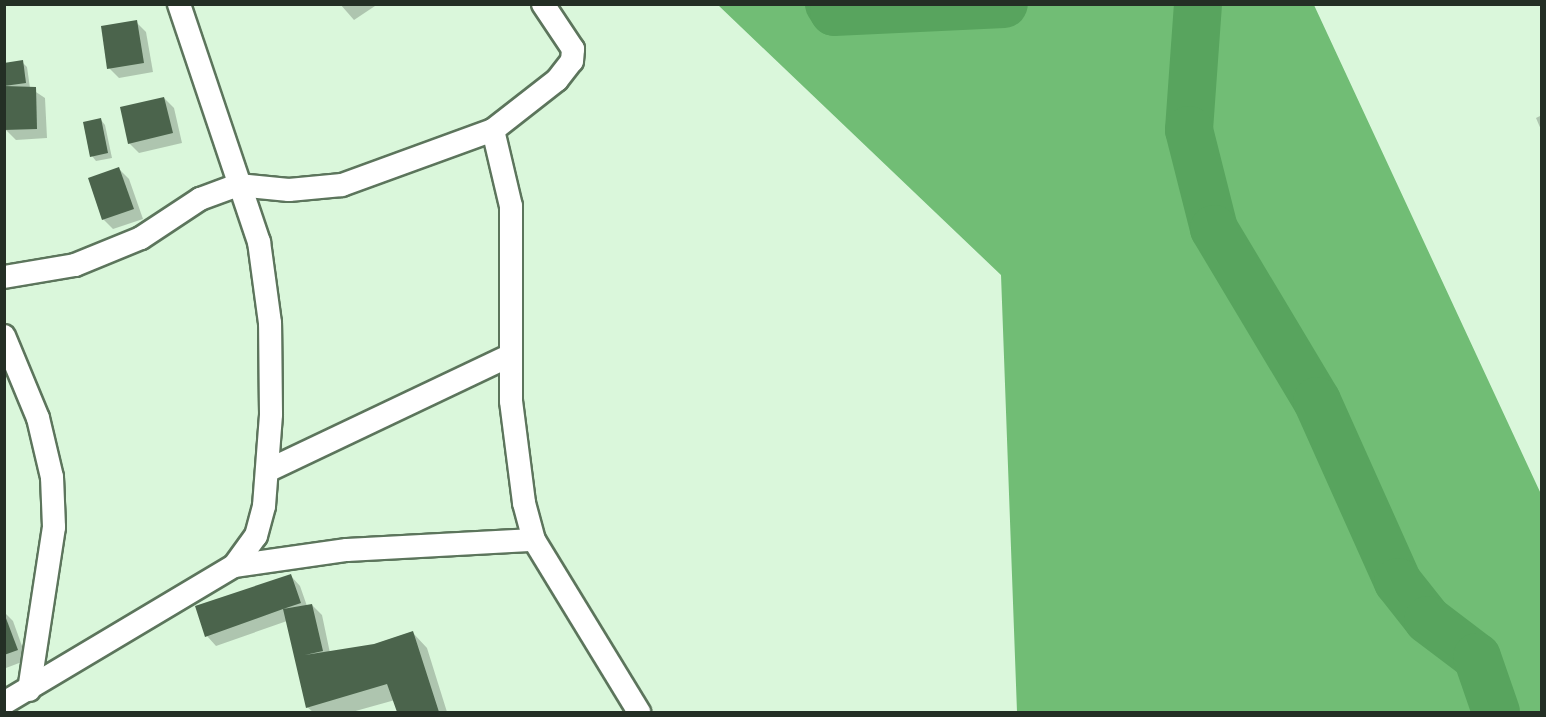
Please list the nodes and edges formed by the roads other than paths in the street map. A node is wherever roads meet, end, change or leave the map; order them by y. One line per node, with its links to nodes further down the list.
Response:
1 (179, 4): 4 (street)
2 (543, 4): 3 (street)
3 (493, 130): 4 (street); 7 (street)
4 (238, 184): 5 (street); 8 (street)
5 (4, 277)
6 (4, 336): 11 (street)
7 (509, 356): 8 (street); 9 (street)
8 (269, 470): 10 (street)
9 (534, 540): 10 (street); 13 (street)
10 (234, 566): 11 (street)
11 (29, 690): 12 (street)
12 (4, 703)
13 (639, 712)

